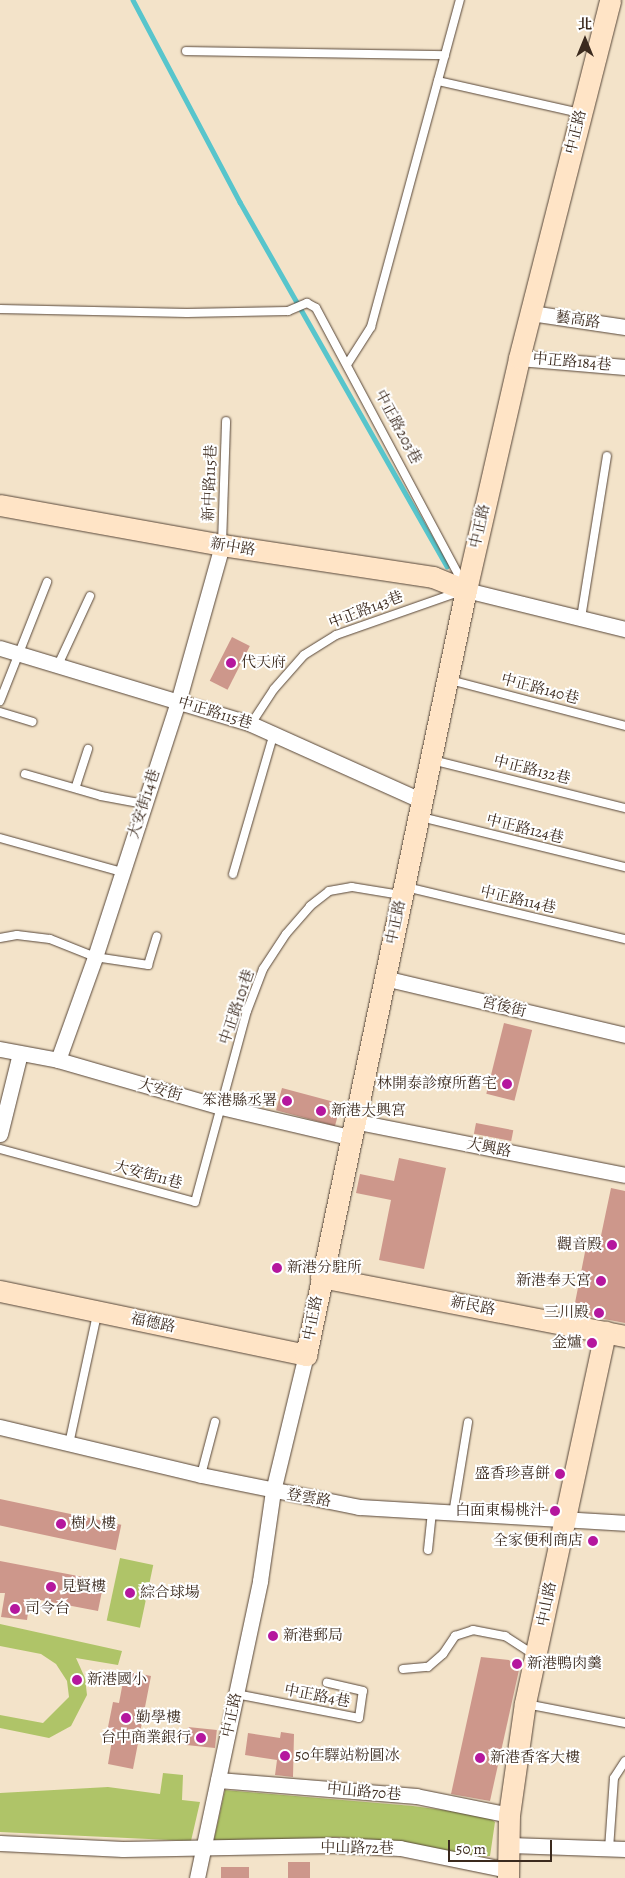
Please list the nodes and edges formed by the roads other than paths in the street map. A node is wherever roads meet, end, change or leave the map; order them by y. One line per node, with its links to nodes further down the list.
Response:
1 (460, 0): 4 (lane)
2 (610, 0): 6 (main road, 中正路)
3 (186, 51): 4 (lane)
4 (445, 55): 5 (lane)
5 (438, 81): 6 (lane); 11 (lane)
6 (580, 113): 8 (main road, 中正路)
7 (0, 308): 11 (lane, 中正路203巷)
8 (531, 313): 9 (street, 藝高路); 10 (main road, 中正路)
9 (625, 327)
10 (519, 358): 12 (street, 中正路184巷); 18 (main road, 中正路)
11 (348, 363): 18 (lane, 中正路203巷)
12 (625, 367)
13 (226, 421): 16 (lane, 新中路115巷)
14 (607, 456): 20 (lane)
15 (0, 505): 16 (main road, 新中路)
16 (222, 545): 18 (main road, 新中路); 27 (street, 大安街14巷)
17 (47, 582): 23 (lane)
18 (466, 590): 20 (street); 25 (main road, 中正路); 30 (lane, 中正路143巷)
19 (90, 596): 24 (lane)
20 (581, 618): 21 (street)
21 (625, 630)
22 (0, 648): 23 (street, 中正路115巷)
23 (20, 653): 24 (street, 中正路115巷); 26 (lane)
24 (58, 665): 27 (street, 中正路115巷)
25 (448, 679): 31 (lane, 中正路140巷); 34 (main road, 中正路)
26 (0, 701)
27 (178, 702): 30 (street, 中正路115巷); 37 (street, 大安街14巷)
28 (0, 712): 29 (lane)
29 (32, 722)
30 (251, 724): 32 (street, 中正路115巷)
31 (625, 726)
32 (274, 733): 39 (street, 中正路115巷); 43 (lane)
33 (88, 749): 36 (lane)
34 (432, 760): 38 (lane, 中正路132巷); 39 (main road, 中正路)
35 (25, 774): 36 (lane)
36 (76, 786): 37 (lane)
37 (144, 804): 42 (street, 大安街14巷)
38 (625, 808)
39 (420, 809): 41 (lane, 中正路124巷); 44 (main road, 中正路)
40 (0, 838): 42 (lane)
41 (625, 867)
42 (122, 872): 48 (street, 大安街14巷)
43 (233, 874)
44 (403, 891): 47 (lane, 中正路114巷); 49 (main road, 中正路); 54 (lane, 中正路101巷)
45 (157, 936): 48 (lane)
46 (0, 938): 48 (lane)
47 (625, 940)
48 (96, 957): 53 (street, 大安街14巷)
49 (384, 978): 50 (street, 宮後街); 55 (main road, 中正路)
50 (625, 1035)
51 (0, 1049): 52 (street, 大安街)
52 (20, 1053): 53 (street, 大安街); 56 (street)
53 (58, 1060): 54 (street, 大安街)
54 (221, 1107): 55 (street, 大安街); 57 (lane, 大安街11巷)
55 (351, 1129): 58 (street, 大興路); 59 (main road, 中正路)
56 (0, 1134)
57 (0, 1150)
58 (625, 1175)
59 (321, 1277): 62 (main road, 新民路); 63 (main road, 中正路)
60 (0, 1291): 61 (main road, 福德路)
61 (98, 1312): 63 (main road, 福德路); 67 (lane)
62 (615, 1334): 72 (main road, 中山路)
63 (306, 1355): 69 (street, 中正路)
64 (215, 1422): 68 (lane)
65 (468, 1422): 71 (lane)
66 (0, 1427): 67 (street, 登雲路)
67 (69, 1444): 68 (street, 登雲路)
68 (201, 1475): 69 (street, 登雲路)
69 (273, 1491): 70 (street, 登雲路); 78 (street, 中正路)
70 (432, 1513): 71 (street, 登雲路); 74 (lane)
71 (453, 1514): 72 (street, 登雲路)
72 (562, 1521): 73 (street, 登雲路); 75 (main road, 中山路)
73 (625, 1523)
74 (428, 1550)
75 (534, 1655): 76 (lane); 79 (main road, 中山路)
76 (403, 1669)
77 (327, 1683): 78 (lane, 中正路4巷)
78 (236, 1694): 82 (street, 中正路)
79 (525, 1703): 80 (lane); 83 (main road, 中山路)
80 (625, 1723)
81 (625, 1760): 87 (lane)
82 (218, 1780): 83 (street, 中山路70巷); 86 (street, 中正路)
83 (509, 1815): 85 (main road, 中山路)
84 (0, 1843): 86 (street, 中山路72巷)
85 (510, 1845): 87 (street); 89 (main road, 中山路)
86 (203, 1848): 89 (street, 中山路72巷); 90 (street)
87 (609, 1849): 88 (street)
88 (625, 1849)
89 (508, 1874)
90 (197, 1878)

